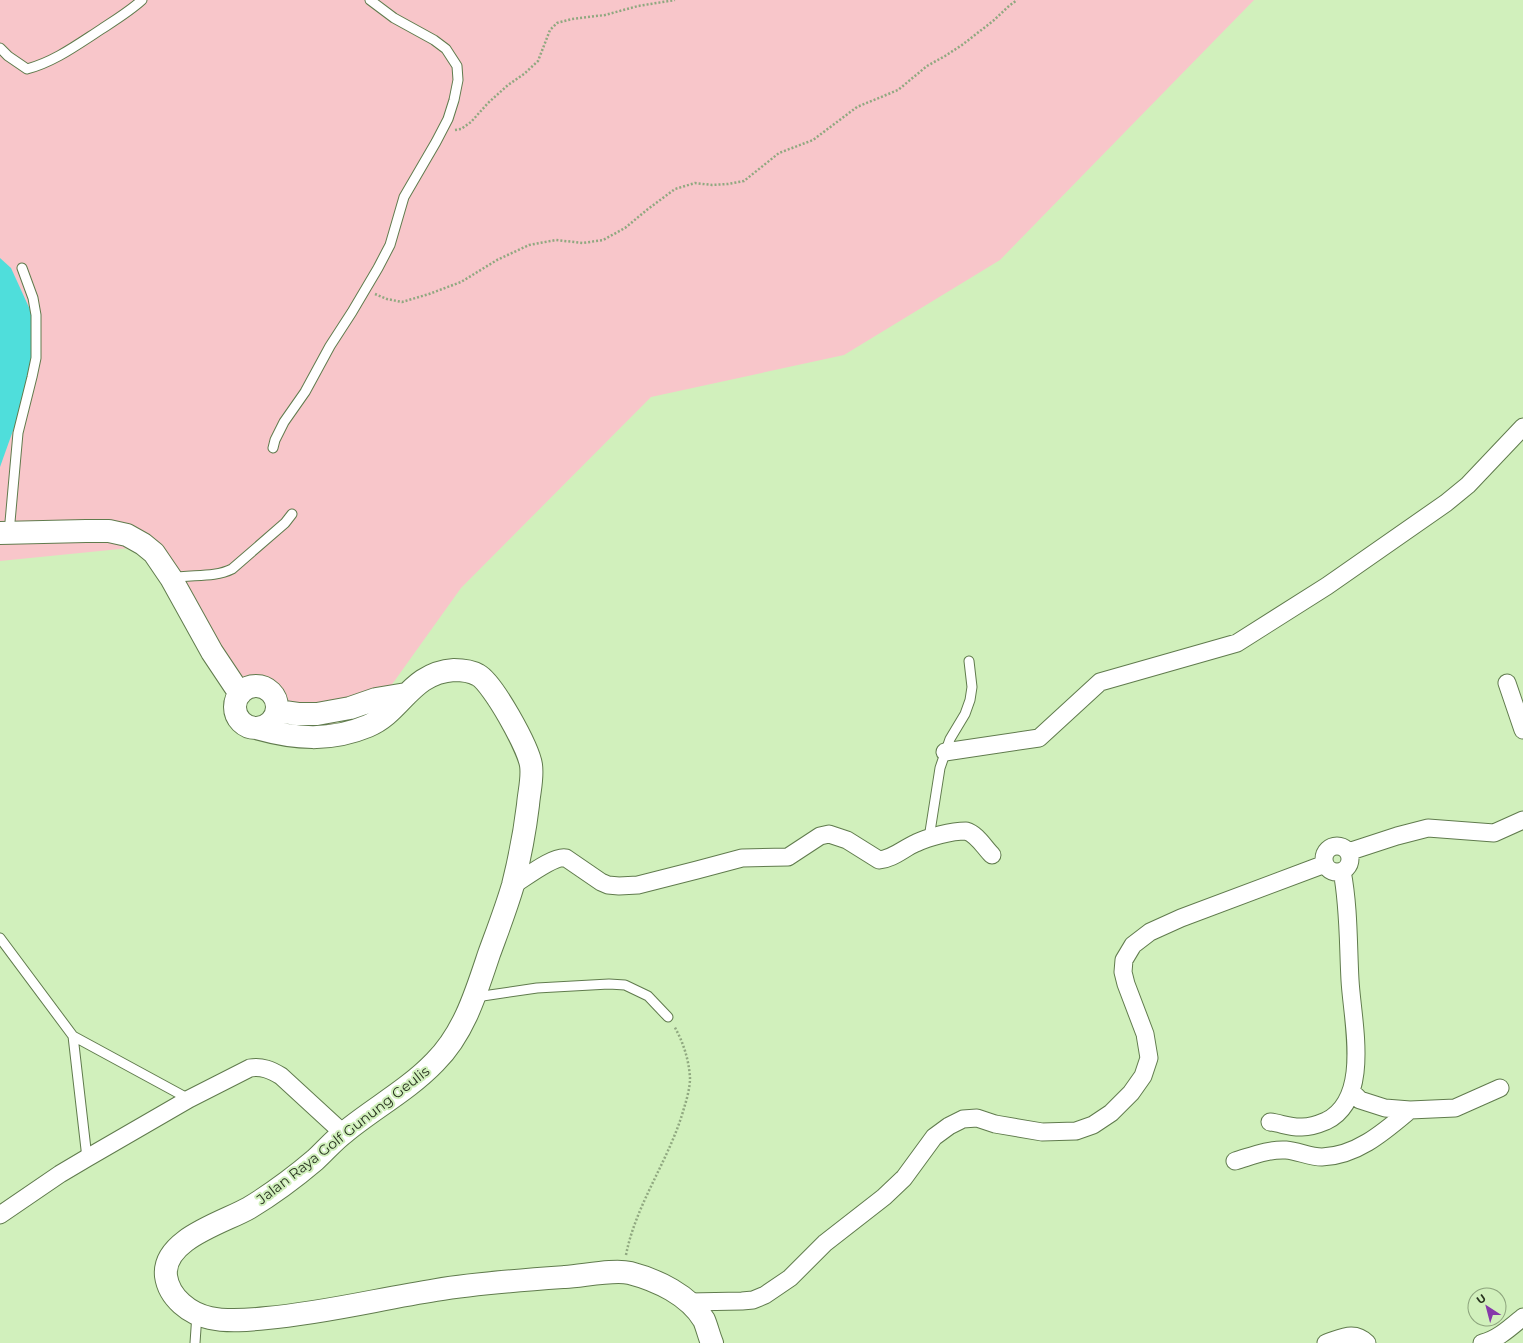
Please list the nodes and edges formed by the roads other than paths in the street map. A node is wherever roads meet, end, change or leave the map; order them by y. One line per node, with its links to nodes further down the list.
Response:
1 (142, 0): 3 (lane)
2 (370, 0): 6 (lane)
3 (0, 48)
4 (22, 268): 8 (lane)
5 (1523, 427): 17 (street)
6 (273, 448)
7 (292, 514): 9 (lane)
8 (4, 533): 9 (main road)
9 (171, 578): 12 (main road)
10 (969, 662): 17 (lane)
11 (1507, 683): 16 (street)
12 (240, 694): 14 (main road); 15 (main road, Jalan Raya Golf Gunung Geulis)
13 (406, 694): 14 (main road, Jalan Raya Golf Gunung Geulis); 15 (main road, Jalan Raya Golf Gunung Geulis); 24 (main road, Jalan Raya Golf Gunung Geulis)
14 (277, 711): 15 (main road)
15 (256, 728)
16 (1523, 730)
17 (945, 752): 19 (lane)
18 (1523, 820): 20 (street)
19 (929, 838): 21 (street); 24 (street)
20 (1348, 852): 22 (street); 23 (street)
21 (992, 855)
22 (1325, 864): 23 (street); 38 (street)
23 (1342, 871): 30 (street)
24 (513, 885): 26 (main road, Jalan Raya Golf Gunung Geulis)
25 (0, 938): 28 (lane)
26 (474, 997): 27 (lane); 34 (main road, Jalan Raya Golf Gunung Geulis)
27 (668, 1018)
28 (73, 1036): 31 (lane); 35 (lane)
29 (1500, 1088): 32 (street)
30 (1352, 1091): 32 (street); 33 (street)
31 (189, 1099): 34 (street); 35 (street)
32 (1410, 1110): 36 (street)
33 (1270, 1122)
34 (343, 1133): 39 (main road, Jalan Raya Golf Gunung Geulis)
35 (87, 1158): 37 (street)
36 (1235, 1161)
37 (0, 1216)
38 (689, 1302): 39 (main road, Jalan Raya Golf Gunung Geulis); 42 (main road, Jalan Raya Golf Gunung Geulis)
39 (197, 1314): 41 (lane)
40 (1523, 1317): 45 (street)
41 (194, 1343)
42 (712, 1343)
43 (1326, 1343): 44 (street)
44 (1367, 1343)
45 (1482, 1343)

